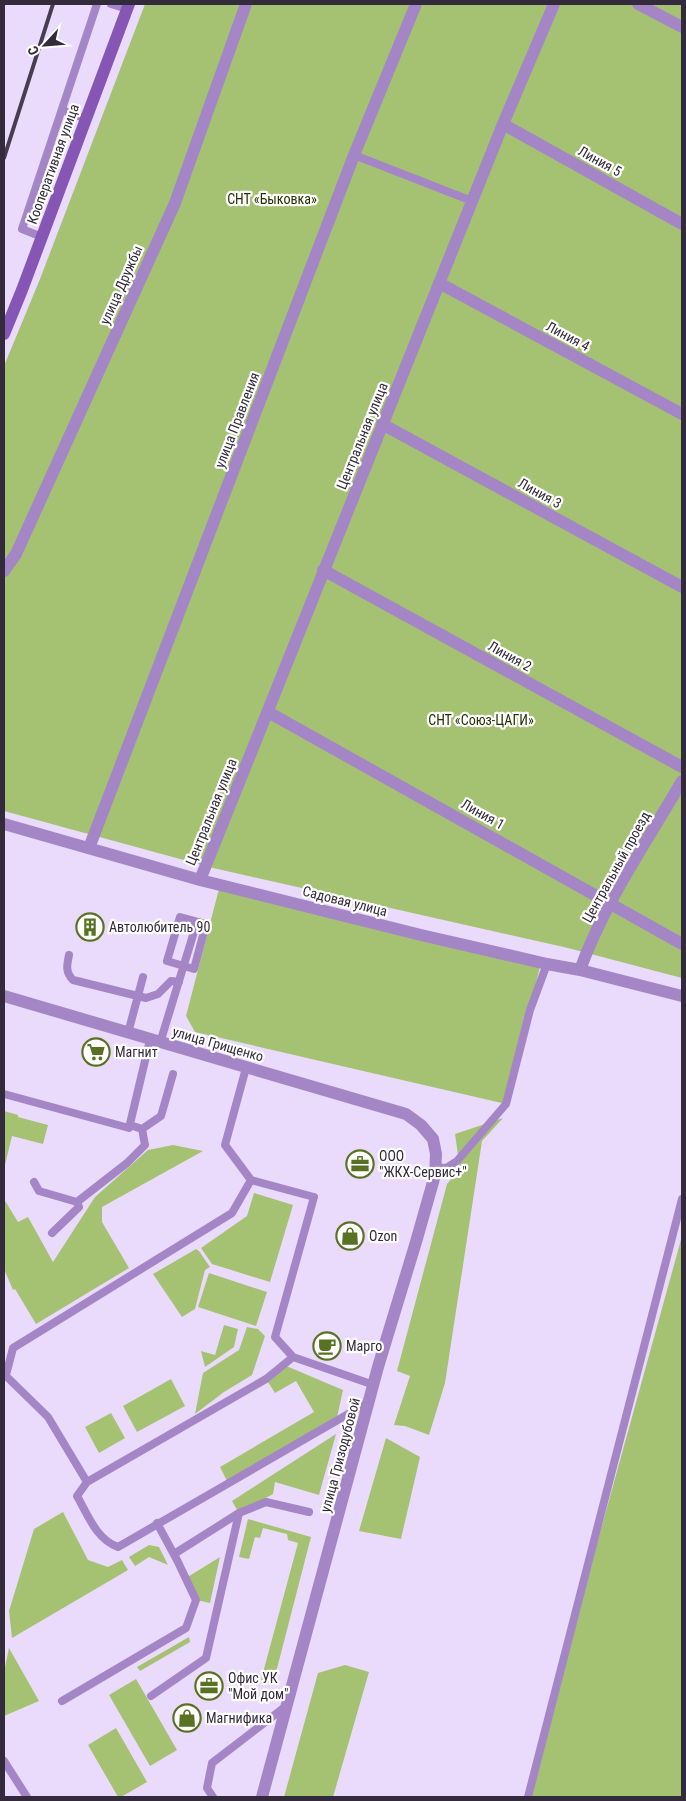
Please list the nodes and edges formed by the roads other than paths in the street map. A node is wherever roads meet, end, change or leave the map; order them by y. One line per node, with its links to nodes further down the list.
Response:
1 (97, 4): 9 (lane)
2 (111, 4): 7 (lane)
3 (246, 4): 21 (street, улица Дружбы)
4 (416, 4): 12 (street, улица Правления)
5 (554, 4): 11 (street, Центральная улица)
6 (638, 4): 8 (street)
7 (128, 6): 10 (main road, Кооперативная улица)
8 (682, 27)
9 (62, 110): 10 (lane); 15 (lane)
10 (86, 119): 15 (main road, Кооперативная улица)
11 (503, 124): 13 (street, Центральная улица); 14 (street, Линия 5)
12 (354, 155): 13 (lane); 27 (street, улица Правления)
13 (472, 200): 16 (street, Центральная улица)
14 (682, 224)
15 (42, 237): 17 (main road, Кооперативная улица)
16 (439, 284): 18 (street, Линия 4); 19 (street, Центральная улица)
17 (4, 334)
18 (682, 414)
19 (382, 424): 20 (street, Центральная улица); 22 (street, Линия 3)
20 (323, 570): 23 (street, Центральная улица); 24 (street, Линия 2)
21 (4, 571)
22 (682, 587)
23 (268, 712): 28 (street, Центральная улица); 29 (street, Линия 1)
24 (682, 767)
25 (682, 781): 29 (street, Центральный проезд)
26 (4, 824): 27 (street, Садовая улица)
27 (89, 848): 28 (street, Садовая улица)
28 (200, 880): 32 (street, Садовая улица)
29 (611, 903): 30 (street, Линия 1); 34 (street, Центральный проезд)
30 (682, 944)
31 (69, 955): 36 (lane)
32 (548, 964): 34 (street, Садовая улица); 47 (lane)
33 (184, 966): 33 (lane); 36 (lane)
34 (580, 970): 38 (street, Садовая улица)
35 (143, 977): 39 (lane, bridge)
36 (179, 982): 40 (lane)
37 (4, 996): 39 (street, улица Грищенко)
38 (682, 996)
39 (128, 1032): 40 (street, улица Грищенко)
40 (156, 1041): 41 (street, улица Грищенко); 44 (lane)
41 (246, 1068): 45 (street, улица Грищенко); 48 (lane)
42 (173, 1074): 46 (lane)
43 (4, 1094): 44 (lane)
44 (130, 1125): 46 (lane)
45 (421, 1125): 47 (street, улица Гризодубовой)
46 (142, 1129): 51 (lane)
47 (435, 1167): 55 (street, улица Гризодубовой)
48 (252, 1180): 53 (lane); 54 (lane)
49 (34, 1182): 51 (lane)
50 (682, 1199): 69 (lane)
51 (77, 1202): 52 (lane)
52 (52, 1232)
53 (293, 1357): 55 (lane); 57 (lane)
54 (5, 1375): 57 (lane)
55 (374, 1385): 56 (street, улица Гризодубовой)
56 (369, 1402): 60 (lane); 64 (street, улица Гризодубовой)
57 (87, 1482): 60 (lane)
58 (308, 1512): 59 (lane)
59 (239, 1514): 61 (lane); 62 (lane)
60 (156, 1523): 61 (lane)
61 (174, 1554): 63 (lane)
62 (151, 1696)
63 (62, 1701)
64 (285, 1707): 67 (lane); 68 (street, улица Гризодубовой)
65 (4, 1761): 66 (lane)
66 (27, 1797)
67 (213, 1797)
68 (262, 1797)
69 (528, 1797)

